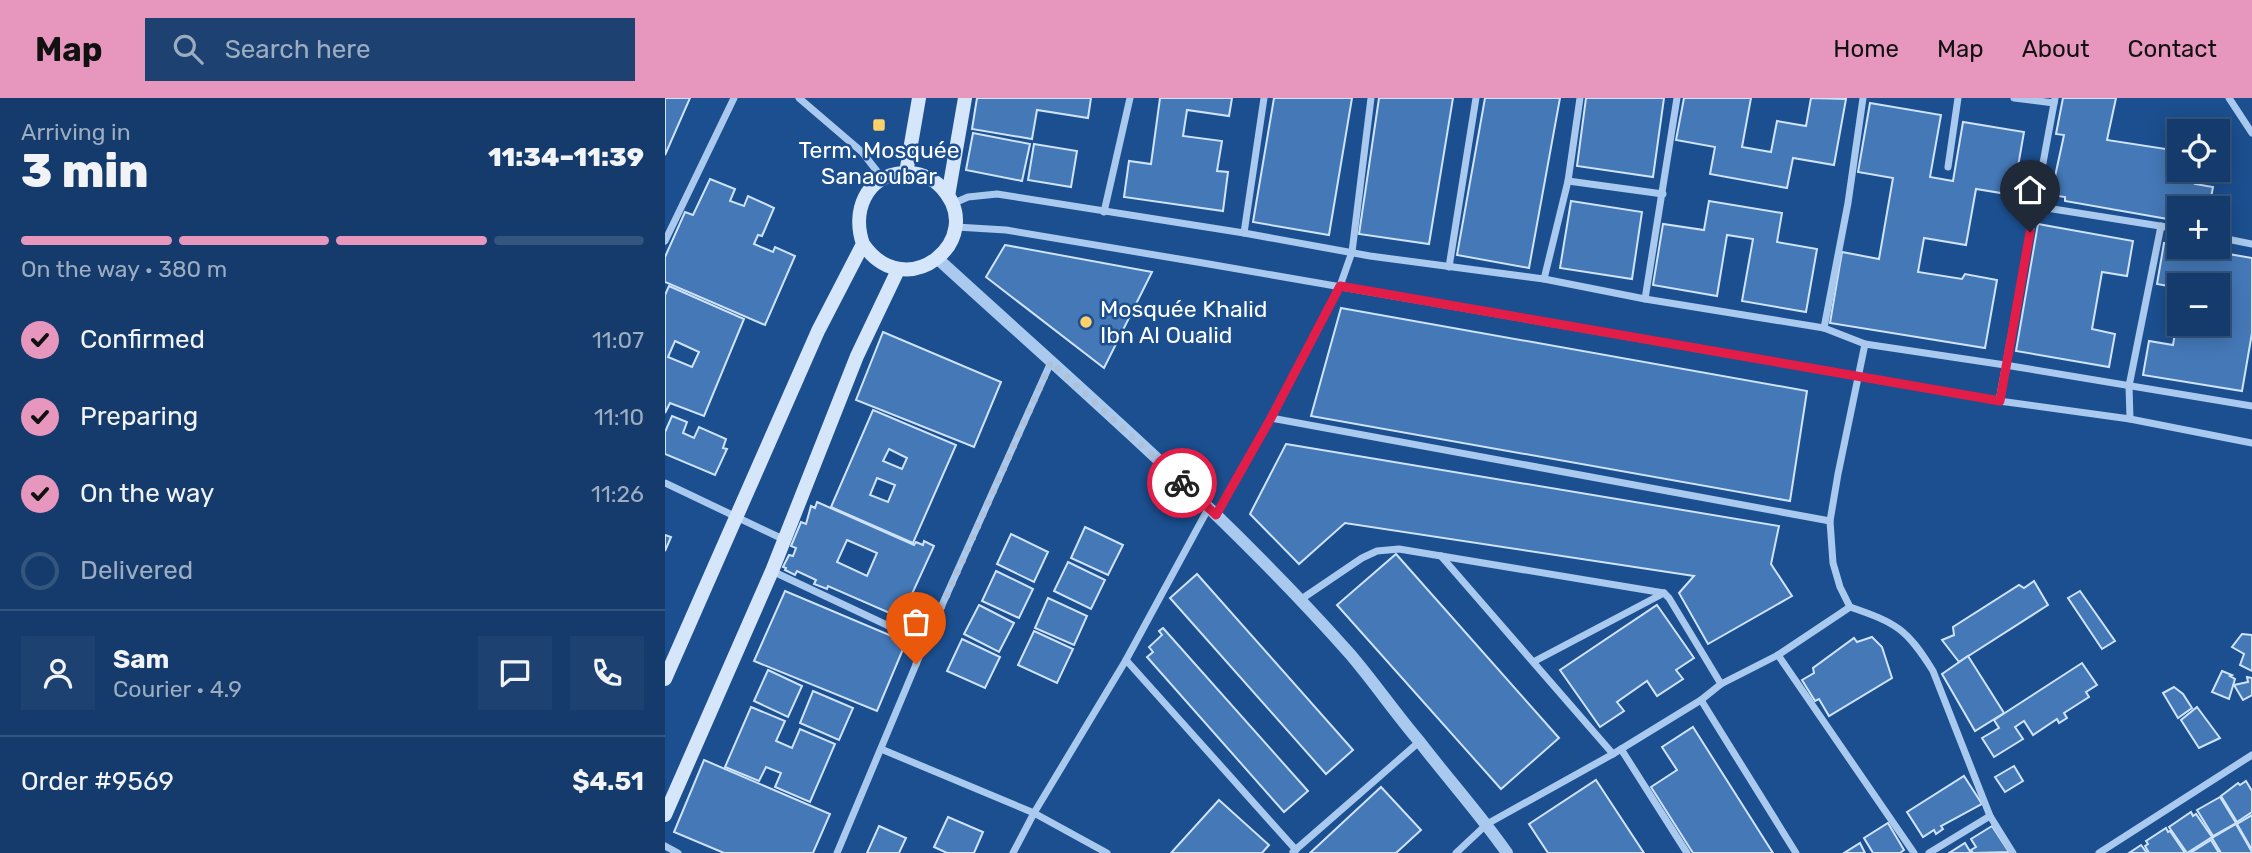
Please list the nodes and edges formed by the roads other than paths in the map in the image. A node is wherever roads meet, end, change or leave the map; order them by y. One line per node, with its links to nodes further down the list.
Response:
1 (734, 98): 30 (street)
2 (799, 98): 19 (street)
3 (919, 98): 18 (main road)
4 (965, 98): 22 (main road)
5 (1130, 98): 24 (street)
6 (1264, 98): 28 (street)
7 (1371, 98): 33 (street)
8 (1476, 98): 35 (street)
9 (1580, 98): 20 (street)
10 (1677, 98): 21 (street)
11 (1864, 98): 40 (street)
12 (1958, 98): 17 (street)
13 (2014, 98): 15 (street)
14 (2229, 98): 16 (street)
15 (2054, 101): 23 (street)
16 (2252, 133)
17 (1948, 167)
18 (906, 173): 19 (main road); 22 (main road)
19 (883, 179): 31 (main road)
20 (1568, 181): 21 (street); 37 (street)
21 (1663, 194): 39 (street)
22 (950, 200): 24 (street); 26 (main road)
23 (2034, 206): 25 (street); 43 (street)
24 (1104, 212): 28 (street)
25 (2161, 226): 27 (street); 45 (street)
26 (955, 227): 34 (main road); 38 (street)
27 (2167, 227)
28 (1244, 233): 33 (street)
29 (2230, 240): 32 (street)
30 (665, 241)
31 (863, 244): 36 (main road); 53 (main road)
32 (2252, 244)
33 (1352, 252): 35 (street); 38 (street)
34 (938, 259): 36 (main road); 42 (street)
35 (1449, 267): 37 (street)
36 (898, 270): 55 (main road)
37 (1544, 279): 39 (street)
38 (1340, 286): 44 (street); 48 (street)
39 (1645, 299): 40 (street)
40 (1824, 328): 41 (street)
41 (1865, 344): 43 (street); 44 (street)
42 (1051, 362): 52 (street); 61 (street)
43 (2005, 365): 45 (street); 46 (street)
44 (1858, 375): 46 (street); 54 (street)
45 (2129, 386): 47 (street); 49 (street)
46 (2000, 401): 49 (street)
47 (2252, 406)
48 (1271, 418): 52 (street); 54 (street)
49 (2130, 419): 50 (street)
50 (2252, 443)
51 (665, 483): 53 (street)
52 (1212, 511): 59 (street); 63 (street)
53 (736, 517): 55 (street); 65 (main road)
54 (1830, 521): 60 (street)
55 (785, 540): 57 (main road)
56 (1441, 556): 58 (street); 59 (street); 64 (street)
57 (772, 571): 61 (street); 74 (main road)
58 (1664, 593): 64 (street); 66 (street)
59 (1300, 600): 68 (street)
60 (1850, 607): 62 (street); 75 (street)
61 (925, 643): 69 (street)
62 (1778, 654): 66 (street); 87 (street)
63 (1126, 660): 73 (street); 78 (street)
64 (1535, 661): 71 (street)
65 (665, 679)
66 (1721, 684): 67 (street)
67 (1701, 700): 70 (street); 86 (street)
68 (1419, 742): 76 (street); 78 (street)
69 (881, 748): 73 (street); 80 (street)
70 (1621, 749): 71 (street); 85 (street)
71 (1613, 754): 76 (street)
72 (2252, 755): 90 (street)
73 (1034, 813): 81 (street); 82 (street)
74 (665, 815)
75 (1990, 816): 88 (street); 89 (street)
76 (1487, 824): 83 (street); 84 (street)
77 (665, 845): 79 (street)
78 (1294, 851)
79 (678, 853)
80 (837, 853)
81 (1013, 853)
82 (1107, 853)
83 (1456, 853)
84 (1507, 853)
85 (1687, 853)
86 (1796, 853)
87 (1914, 853)
88 (1929, 853)
89 (2013, 853)
90 (2099, 853)

